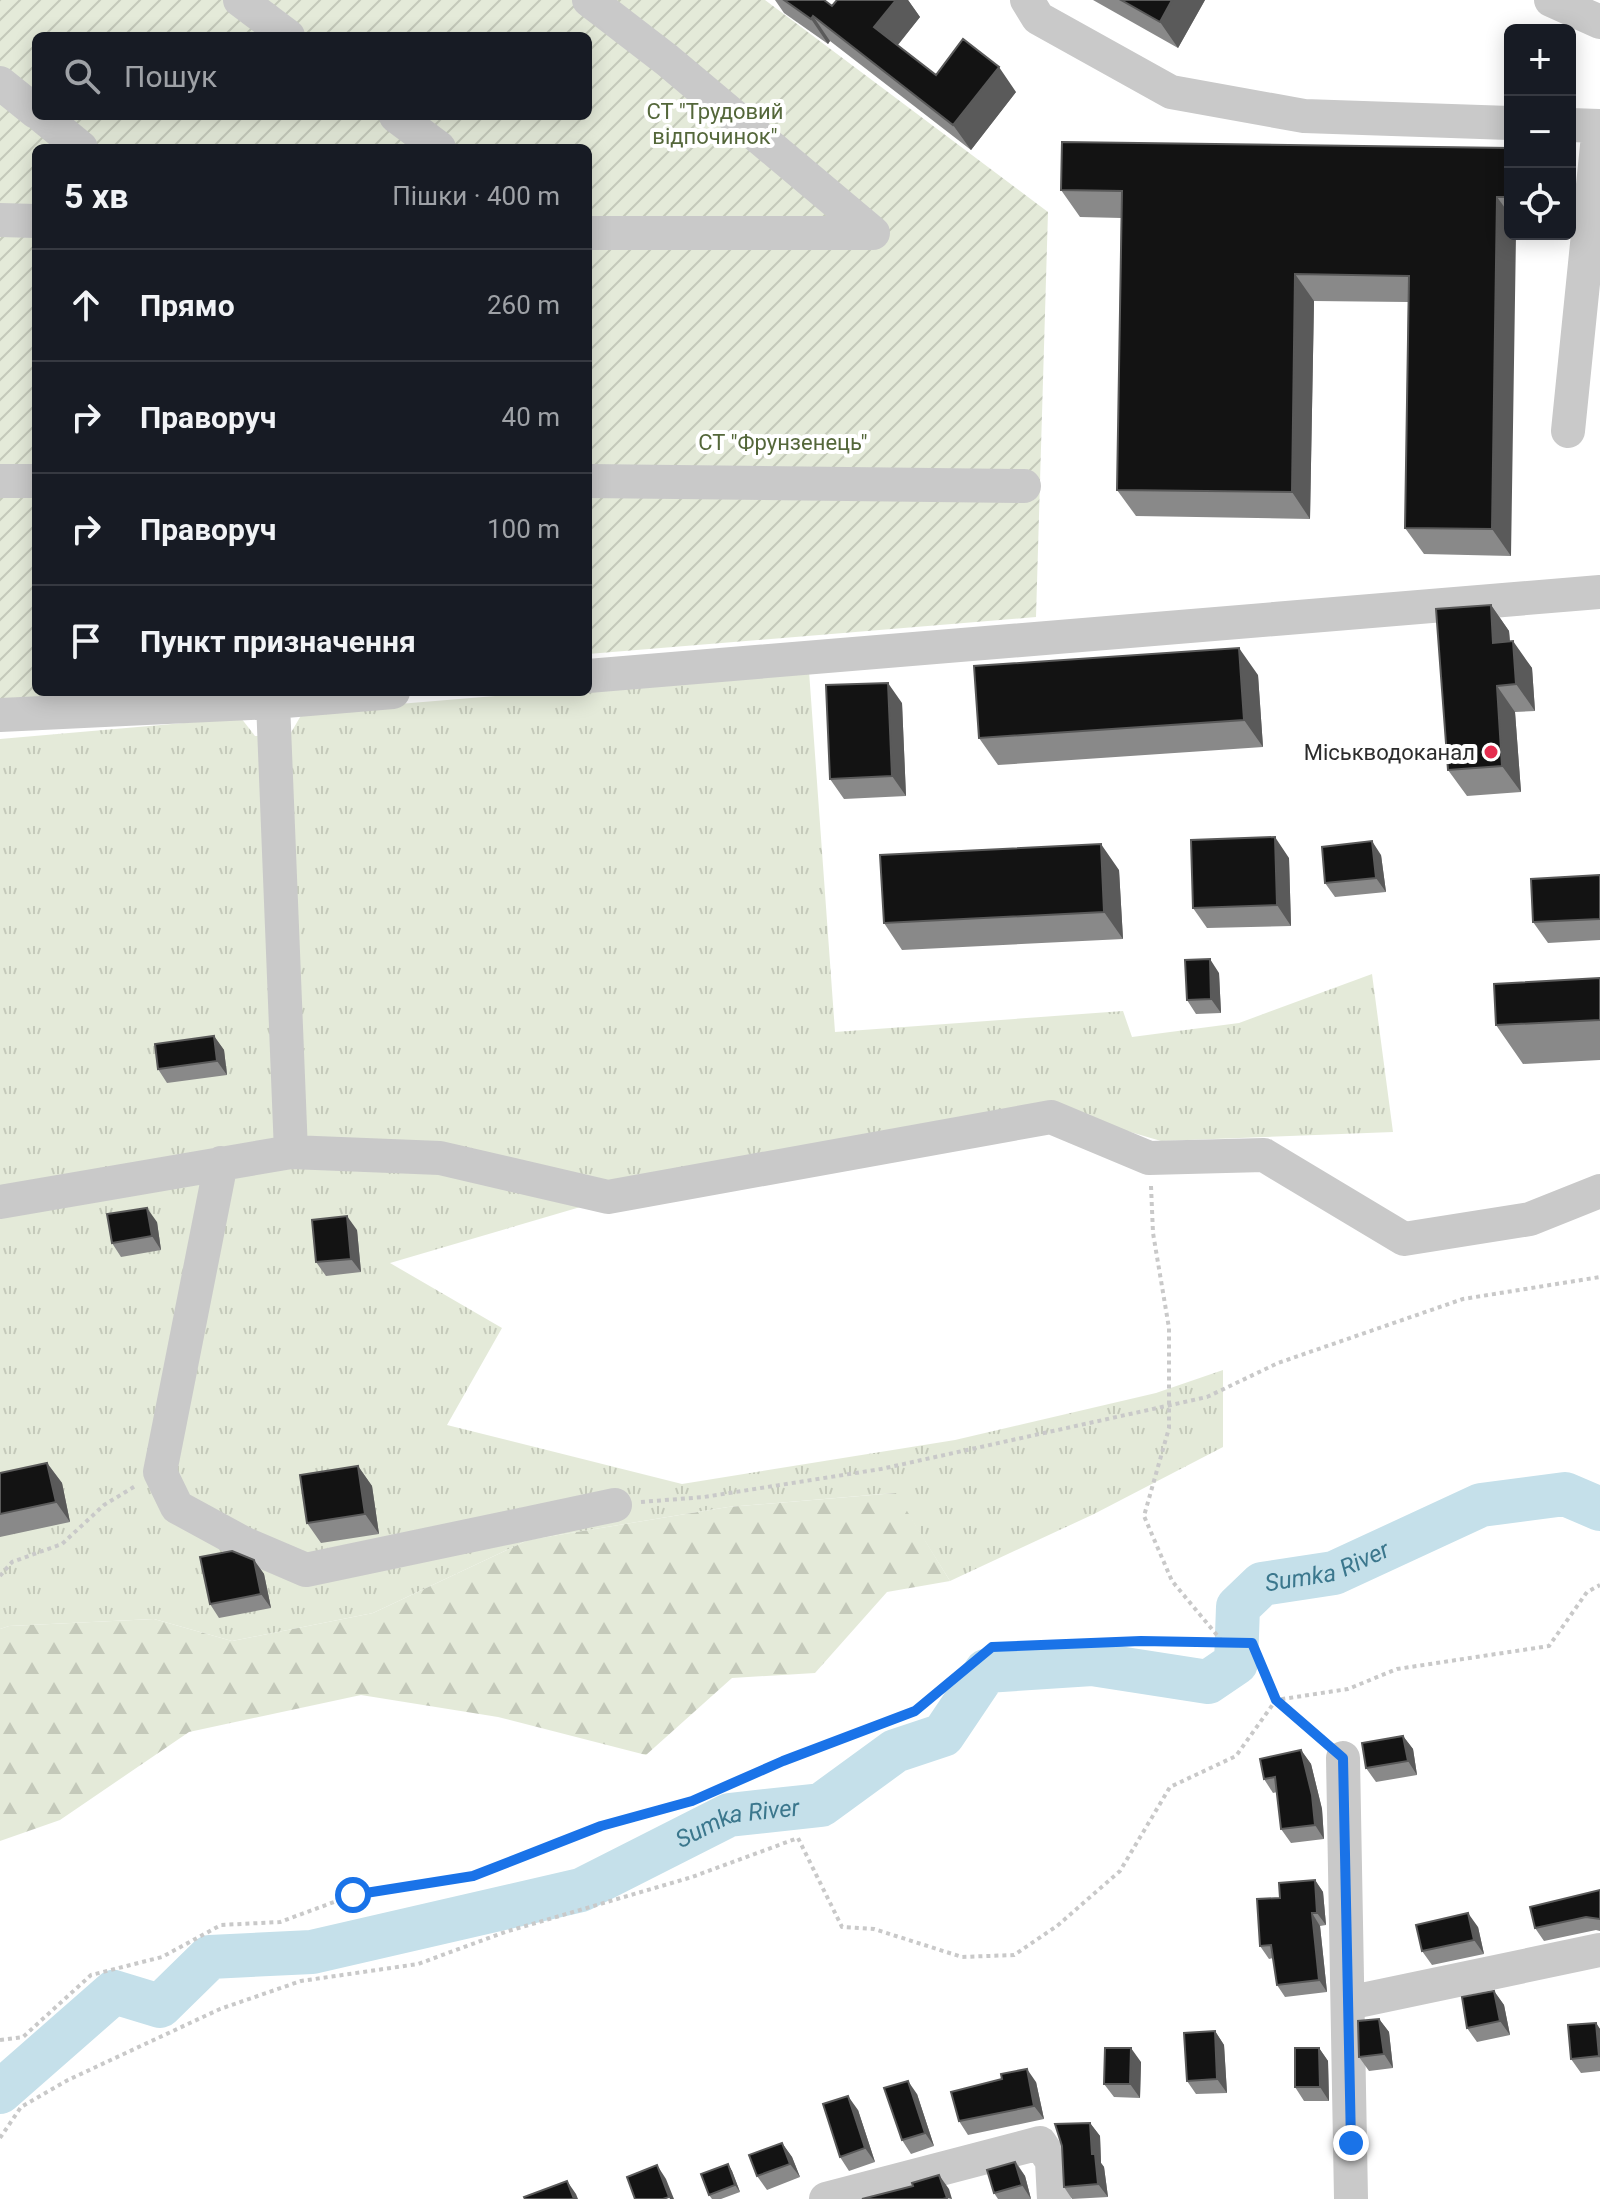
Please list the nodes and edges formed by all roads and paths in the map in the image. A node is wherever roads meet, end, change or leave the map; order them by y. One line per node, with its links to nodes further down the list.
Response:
1 (240, 0): 6 (street)
2 (589, 0): 18 (street)
3 (1027, 0): 11 (street)
4 (1551, 0): 5 (street)
5 (1600, 22)
6 (283, 32)
7 (0, 83): 8 (street)
8 (32, 109)
9 (47, 120): 14 (street)
10 (401, 120): 15 (street)
11 (1504, 123)
12 (1600, 123): 13 (street); 19 (street)
13 (1576, 125)
14 (76, 144)
15 (434, 144)
16 (0, 220): 17 (street)
17 (32, 221)
18 (592, 233)
19 (1568, 431)
20 (0, 481): 21 (street)
21 (32, 481)
22 (592, 481): 23 (street)
23 (1024, 486)
24 (1600, 592): 25 (street)
25 (592, 676)
26 (345, 696): 27 (street)
27 (273, 702): 28 (street); 29 (street)
28 (0, 715)
29 (291, 1152): 30 (street); 31 (street)
30 (1149, 1158): 32 (street); 39 (path)
31 (221, 1163): 33 (street); 35 (street)
32 (1600, 1191)
33 (0, 1202)
34 (1600, 1277): 36 (path)
35 (160, 1472): 36 (street); 37 (path)
36 (615, 1505)
37 (0, 1576)
38 (1600, 1585): 40 (path)
39 (1221, 1640): 40 (path); 44 (path)
40 (1276, 1700): 41 (path); 45 (path)
41 (1343, 1758): 43 (street)
42 (1600, 1950): 43 (street)
43 (1348, 2003): 48 (street)
44 (0, 2040)
45 (0, 2138)
46 (826, 2199): 47 (street)
47 (1054, 2199)
48 (1351, 2199)

